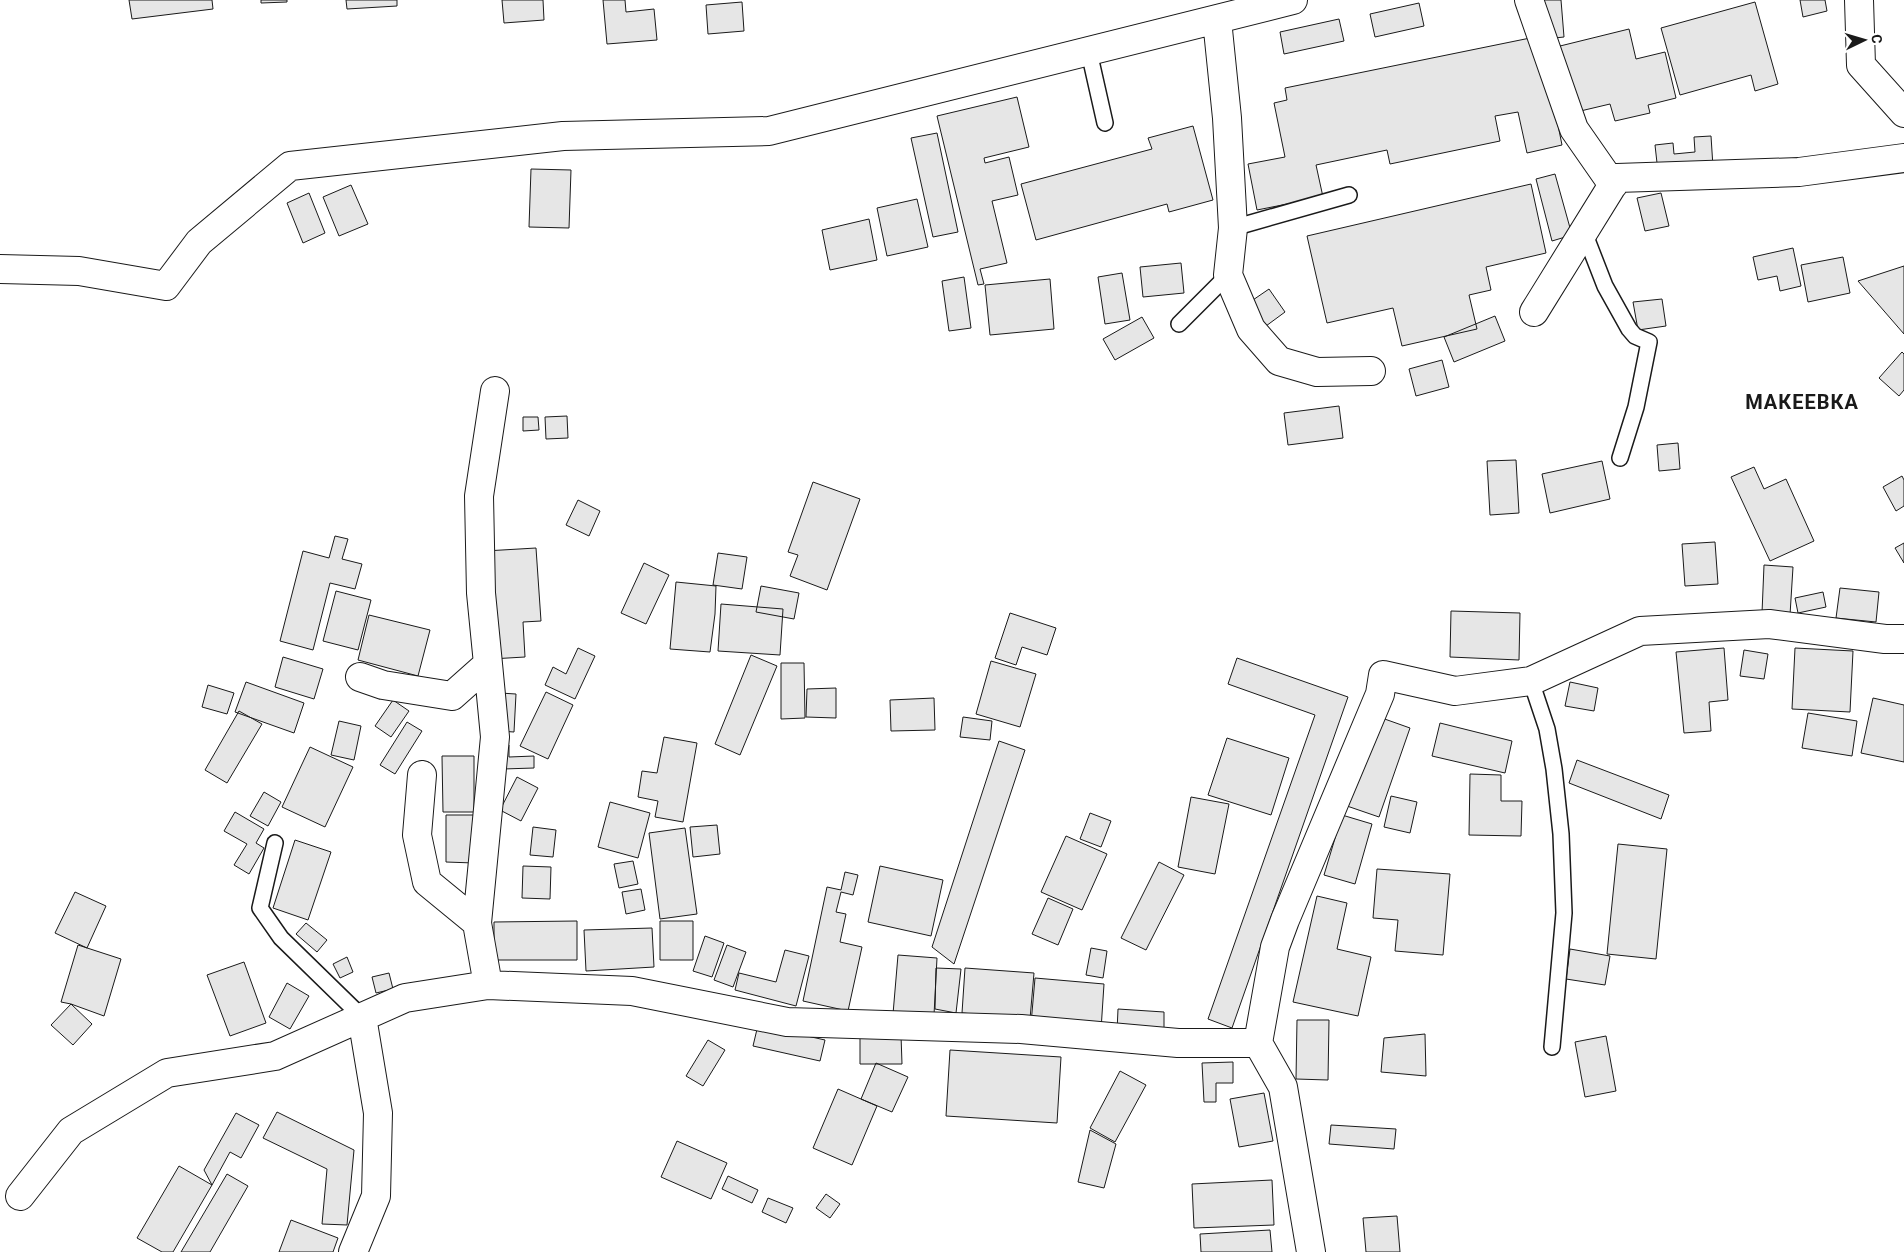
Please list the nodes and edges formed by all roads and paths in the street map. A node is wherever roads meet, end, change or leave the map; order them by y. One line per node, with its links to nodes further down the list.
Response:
1 (1294, 0): 4 (street)
2 (1529, 0): 9 (street)
3 (1859, 0): 6 (street)
4 (1217, 20): 5 (street); 11 (street)
5 (1089, 52): 7 (lane); 13 (street)
6 (1904, 112)
7 (1105, 122)
8 (1904, 158): 9 (street)
9 (1612, 185): 12 (street)
10 (1349, 195): 11 (lane)
11 (1233, 228): 14 (street)
12 (1584, 232): 15 (street); 19 (lane)
13 (0, 269)
14 (1228, 275): 16 (lane); 17 (street)
15 (1534, 312)
16 (1179, 324)
17 (1371, 372)
18 (495, 391): 21 (street)
19 (1620, 458)
20 (1904, 639): 23 (street)
21 (488, 664): 22 (street); 26 (street)
22 (360, 677)
23 (1531, 681): 29 (street); 30 (lane)
24 (422, 775): 26 (street)
25 (275, 843): 28 (lane)
26 (477, 923): 27 (street)
27 (488, 985): 28 (street); 29 (street)
28 (362, 1017): 31 (street); 32 (street)
29 (1258, 1043): 33 (street)
30 (1552, 1046)
31 (20, 1196)
32 (353, 1252)
33 (1311, 1252)

